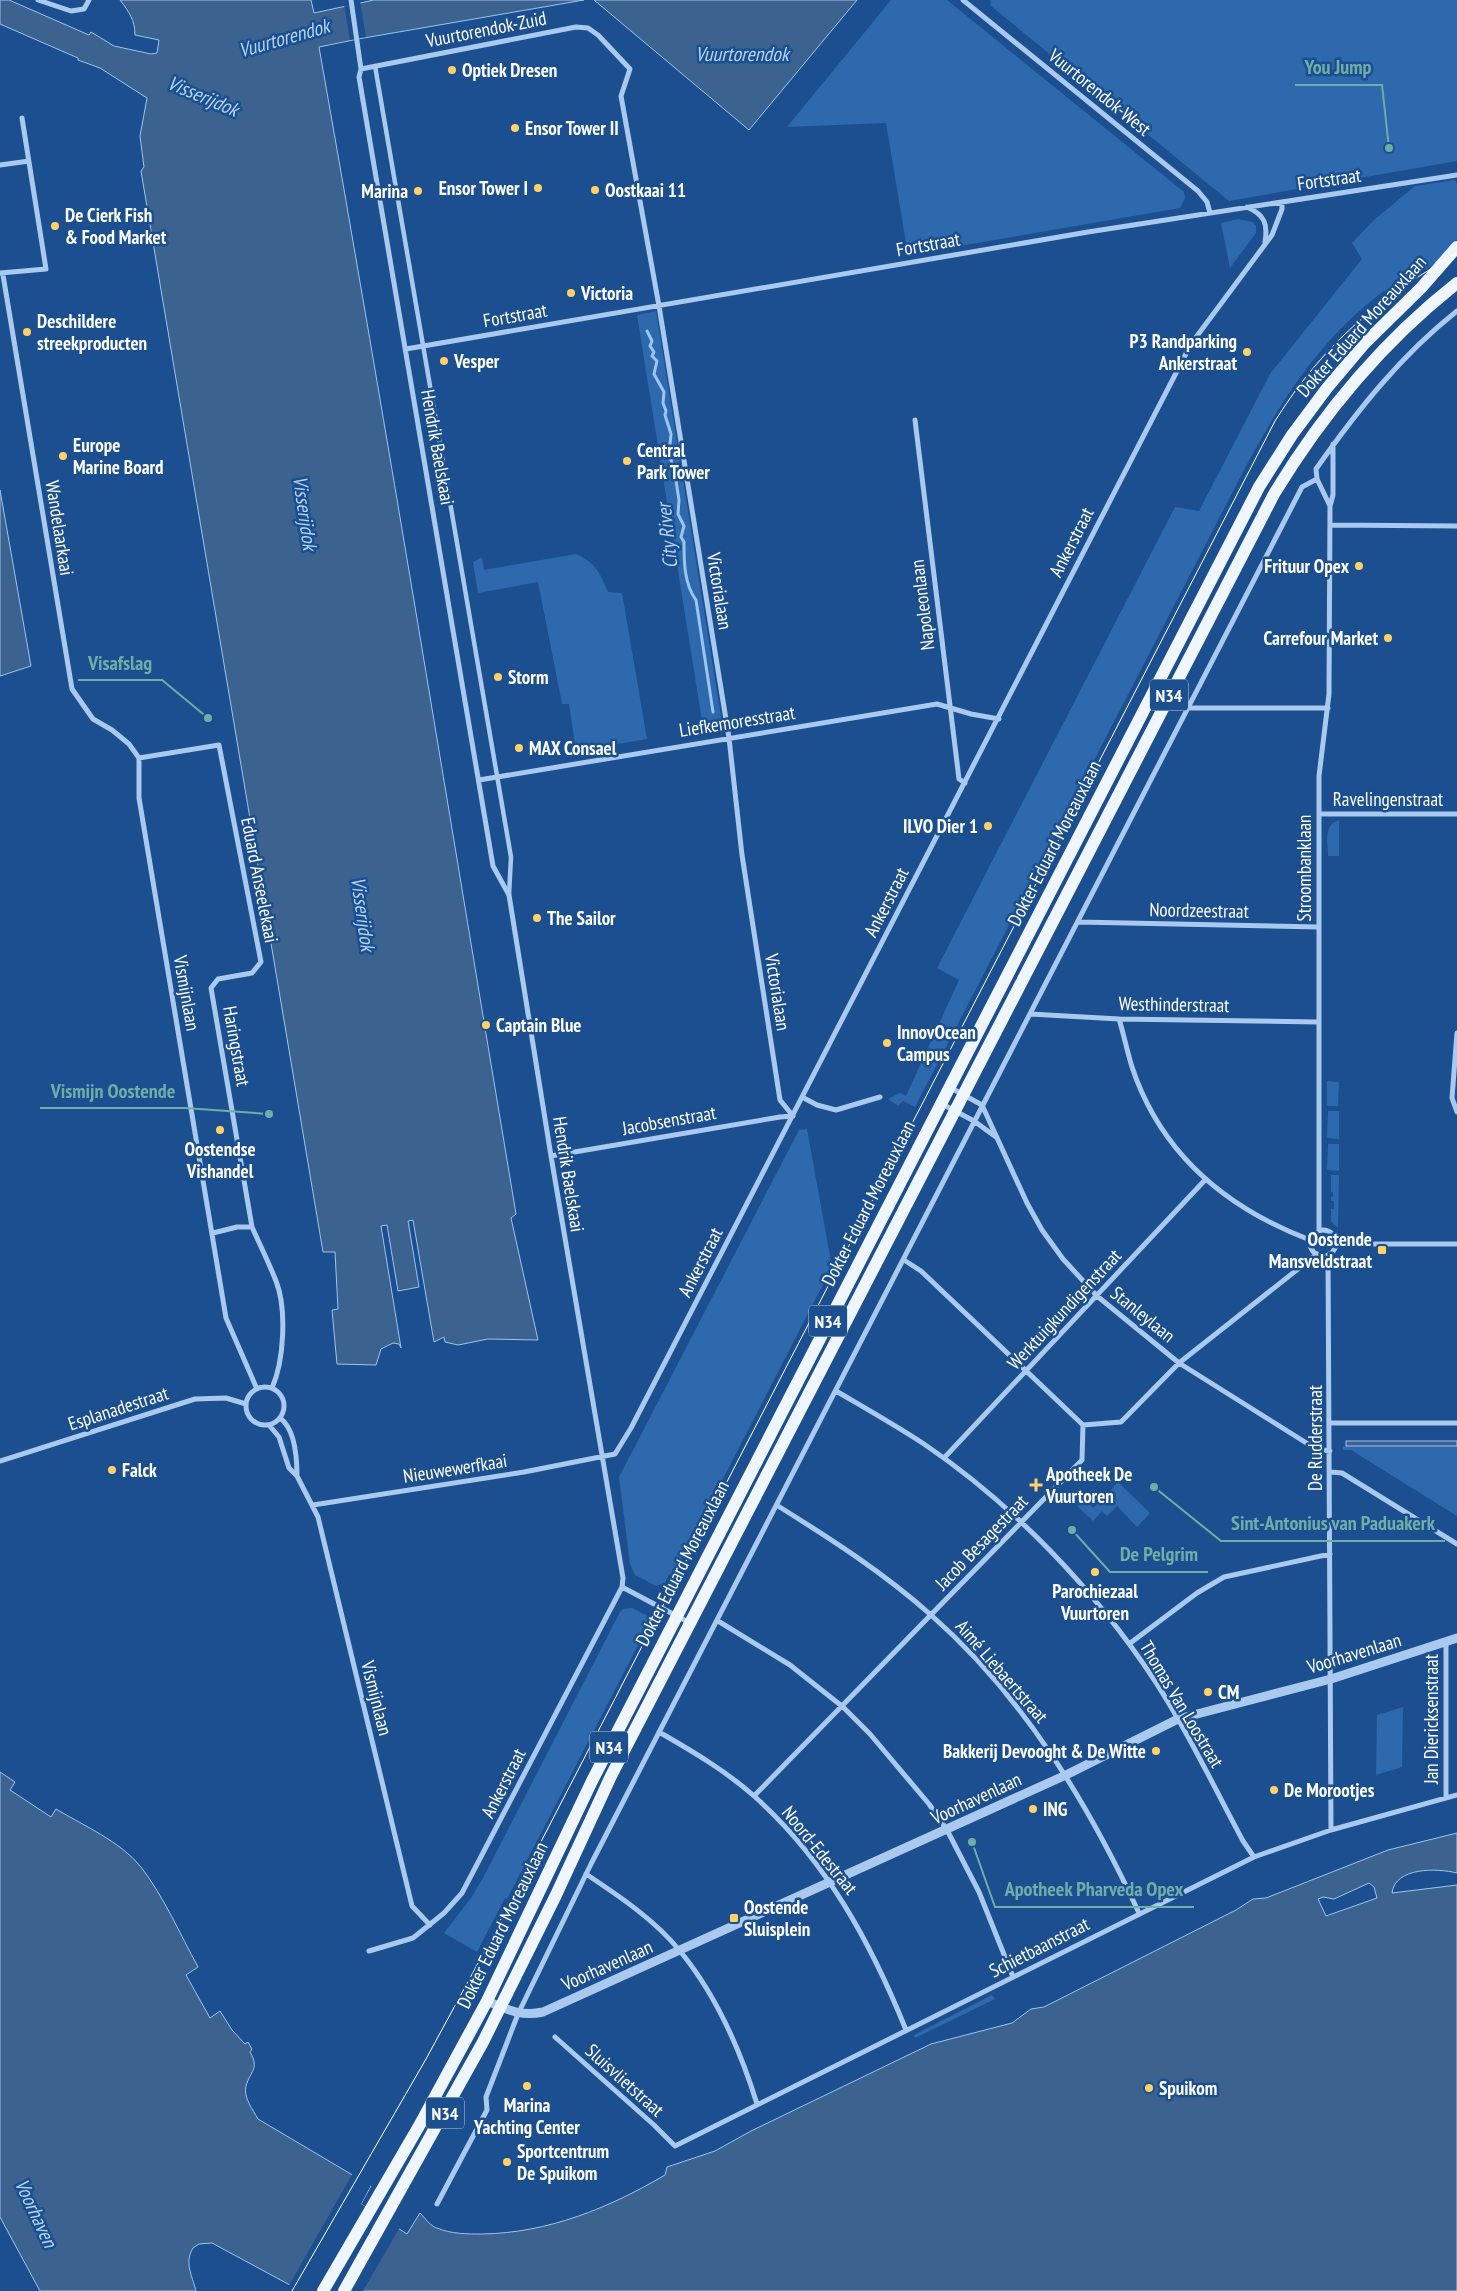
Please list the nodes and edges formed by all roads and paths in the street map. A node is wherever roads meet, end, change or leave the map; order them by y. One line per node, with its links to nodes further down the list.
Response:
1 (38, 0): 2 (street)
2 (89, 0)
3 (351, 0): 6 (street, Hendrik Baelskaai)
4 (963, 0): 14 (street, Vuurtorendok-West)
5 (375, 66): 6 (street, Vuurtorendok-Zuid); 7 (street, Vuurtorendok-Zuid); 21 (street, Hendrik Baelskaai)
6 (361, 68): 22 (street, Hendrik Baelskaai)
7 (630, 69): 19 (street, Victorialaan)
8 (22, 118): 9 (street)
9 (29, 161): 10 (street); 17 (street)
10 (0, 165)
11 (1457, 174): 12 (street, Fortstraat)
12 (1282, 202): 13 (street, Fortstraat); 15 (street, Ankerstraat)
13 (1246, 207): 14 (street, Fortstraat); 15 (street)
14 (1210, 213): 19 (street, Fortstraat)
15 (1264, 245): 32 (street, Ankerstraat)
16 (1457, 247): 48 (main road, Dokter Eduard Moreauxlaan / N34)
17 (2, 274): 34 (street, Wandelaarkaai)
18 (1457, 283): 49 (main road, Dokter Eduard Moreauxlaan / N34)
19 (658, 306): 21 (street, Fortstraat); 33 (street, Victorialaan)
20 (1457, 311): 24 (street)
21 (424, 346): 22 (street, Fortstraat); 35 (street, Hendrik Baelskaai)
22 (406, 349): 36 (street, Hendrik Baelskaai)
23 (915, 420): 29 (street, Napoleonlaan)
24 (1333, 444): 25 (street); 26 (street, Stroombanklaan)
25 (1317, 479): 26 (street, Stroombanklaan); 30 (street)
26 (1330, 506): 27 (street, Stroombanklaan)
27 (1331, 525): 28 (street); 31 (street, Stroombanklaan)
28 (1457, 526)
29 (950, 706): 32 (street, Liefkemoresstraat); 33 (street, Liefkemoresstraat); 37 (street, Napoleonlaan)
30 (1188, 708): 31 (street); 41 (street)
31 (1328, 708): 38 (street, Stroombanklaan)
32 (999, 718): 37 (street, Ankerstraat)
33 (729, 738): 35 (street, Liefkemoresstraat); 56 (street, Victorialaan)
34 (139, 758): 43 (street, Eduard Anseelekaai); 63 (street, Vismijnlaan)
35 (498, 777): 36 (street, Liefkemoresstraat); 40 (street, Hendrik Baelskaai)
36 (479, 780): 40 (street, Hendrik Baelskaai)
37 (965, 783): 50 (street, Ankerstraat)
38 (1319, 814): 39 (street, Ravelingenstraat); 42 (street, Stroombanklaan)
39 (1457, 814)
40 (509, 895): 59 (street, Hendrik Baelskaai)
41 (1078, 922): 42 (street, Noordzeestraat); 44 (street)
42 (1319, 927): 46 (street, Stroombanklaan)
43 (211, 988): 61 (street, Haringstraat)
44 (1030, 1014): 45 (street, Westhinderstraat); 53 (street)
45 (1119, 1019): 46 (street, Westhinderstraat); 60 (street)
46 (1318, 1022): 62 (street, Stroombanklaan)
47 (1457, 1033): 55 (street)
48 (949, 1087): 49 (street); 52 (main road, Dokter Eduard Moreauxlaan / N34)
49 (963, 1094): 53 (street); 54 (main road, Dokter Eduard Moreauxlaan / N34)
50 (802, 1097): 51 (street); 56 (street, Ankerstraat)
51 (880, 1097)
52 (941, 1103): 54 (street, Stanleylaan); 95 (main road, Dokter Eduard Moreauxlaan / N34)
53 (982, 1105): 57 (street); 58 (street, Stanleylaan)
54 (955, 1110): 57 (street, Stanleylaan); 97 (main road, Dokter Eduard Moreauxlaan / N34)
55 (1457, 1112)
56 (793, 1116): 59 (street, Jacobsenstraat); 83 (street, Ankerstraat)
57 (974, 1120): 58 (street, Stanleylaan); 69 (street)
58 (998, 1139): 70 (street, Stanleylaan)
59 (551, 1156): 83 (street, Hendrik Baelskaai)
60 (1205, 1180): 64 (street); 70 (street, Werktuigkundigenstraat)
61 (252, 1227): 63 (street); 73 (street)
62 (1319, 1230): 64 (street); 65 (street)
63 (213, 1234): 74 (street, Vismijnlaan)
64 (1310, 1240): 67 (street)
65 (1336, 1244): 66 (street); 68 (street)
66 (1457, 1244)
67 (1316, 1254): 68 (street); 71 (street)
68 (1328, 1255): 78 (street, De Rudderstraat)
69 (904, 1260): 72 (street); 75 (street)
70 (1097, 1296): 71 (street, Stanleylaan); 72 (street, Werktuigkundigenstraat)
71 (1180, 1363): 81 (street); 82 (street, Stanleylaan)
72 (1027, 1370): 81 (street); 84 (street, Werktuigkundigenstraat)
73 (272, 1388): 74 (street); 77 (street)
74 (257, 1389): 76 (street)
75 (836, 1391): 84 (street, Thomas Van Loostraat); 89 (street)
76 (246, 1404): 80 (street); 85 (street, Esplanadestraat)
77 (280, 1418): 80 (street); 87 (street, Vismijnlaan)
78 (1330, 1423): 79 (street); 82 (street, De Rudderstraat)
79 (1457, 1423)
80 (269, 1425): 87 (street, Vismijnlaan)
81 (1083, 1425): 90 (street, Jacob Besagestraat)
82 (1330, 1452): 86 (street, De Rudderstraat)
83 (602, 1457): 88 (street, Nieuwewerfkaai); 93 (street)
84 (944, 1458): 90 (street, Thomas Van Loostraat)
85 (0, 1462)
86 (1330, 1472): 91 (street); 92 (street, De Rudderstraat)
87 (297, 1476): 88 (street, Vismijnlaan)
88 (313, 1505): 115 (street, Vismijnlaan)
89 (778, 1506): 94 (street, Aimé Liebaertstraat); 96 (street)
90 (1020, 1522): 94 (street, Jacob Besagestraat); 100 (street, Thomas Van Loostraat)
91 (1457, 1544)
92 (1330, 1554): 100 (street); 101 (street, De Rudderstraat)
93 (622, 1587): 95 (street); 115 (street, Ankerstraat)
94 (931, 1615): 102 (street, Jacob Besagestraat); 105 (street, Aimé Liebaertstraat)
95 (676, 1616): 97 (street); 119 (main road, Dokter Eduard Moreauxlaan / N34)
96 (718, 1621): 102 (street); 104 (street)
97 (690, 1623): 120 (main road, Dokter Eduard Moreauxlaan / N34)
98 (1457, 1638): 99 (street, Voorhavenlaan)
99 (1446, 1641): 101 (street, Voorhavenlaan); 108 (street, Jan Diericksenstraat)
100 (1129, 1644): 103 (street, Thomas Van Loostraat)
101 (1331, 1679): 103 (street, Voorhavenlaan); 110 (street, De Rudderstraat)
102 (843, 1707): 107 (street, Jacob Besagestraat); 109 (street)
103 (1178, 1719): 105 (street, Voorhavenlaan); 111 (street, Thomas Van Loostraat)
104 (659, 1732): 107 (street, Noord-Edestraat); 112 (street)
105 (1066, 1775): 109 (street, Voorhavenlaan); 114 (street, Aimé Liebaertstraat)
106 (1457, 1795): 108 (street, Schietbaanstraat)
107 (754, 1796): 113 (street, Noord-Edestraat)
108 (1446, 1798): 110 (street, Schietbaanstraat)
109 (947, 1830): 113 (street, Voorhavenlaan); 118 (street)
110 (1331, 1830): 111 (street, Schietbaanstraat)
111 (1254, 1857): 114 (street, Schietbaanstraat)
112 (586, 1874): 116 (street); 121 (street)
113 (831, 1883): 116 (street, Voorhavenlaan); 122 (street, Noord-Edestraat)
114 (1140, 1913): 118 (street, Schietbaanstraat)
115 (430, 1925): 117 (street, Ankerstraat)
116 (680, 1950): 121 (street, Voorhavenlaan); 124 (street)
117 (369, 1952)
118 (1013, 1977): 122 (street, Schietbaanstraat)
119 (487, 2000): 120 (street); 127 (main road, Dokter Eduard Moreauxlaan / N34)
120 (500, 2007): 121 (street); 128 (main road, Dokter Eduard Moreauxlaan / N34)
121 (518, 2014): 126 (street)
122 (906, 2030): 124 (street, Schietbaanstraat)
123 (555, 2037): 125 (street, Sluisvlietstraat)
124 (756, 2104): 125 (street, Schietbaanstraat)
125 (675, 2146)
126 (437, 2204)
127 (325, 2287)
128 (344, 2291)

